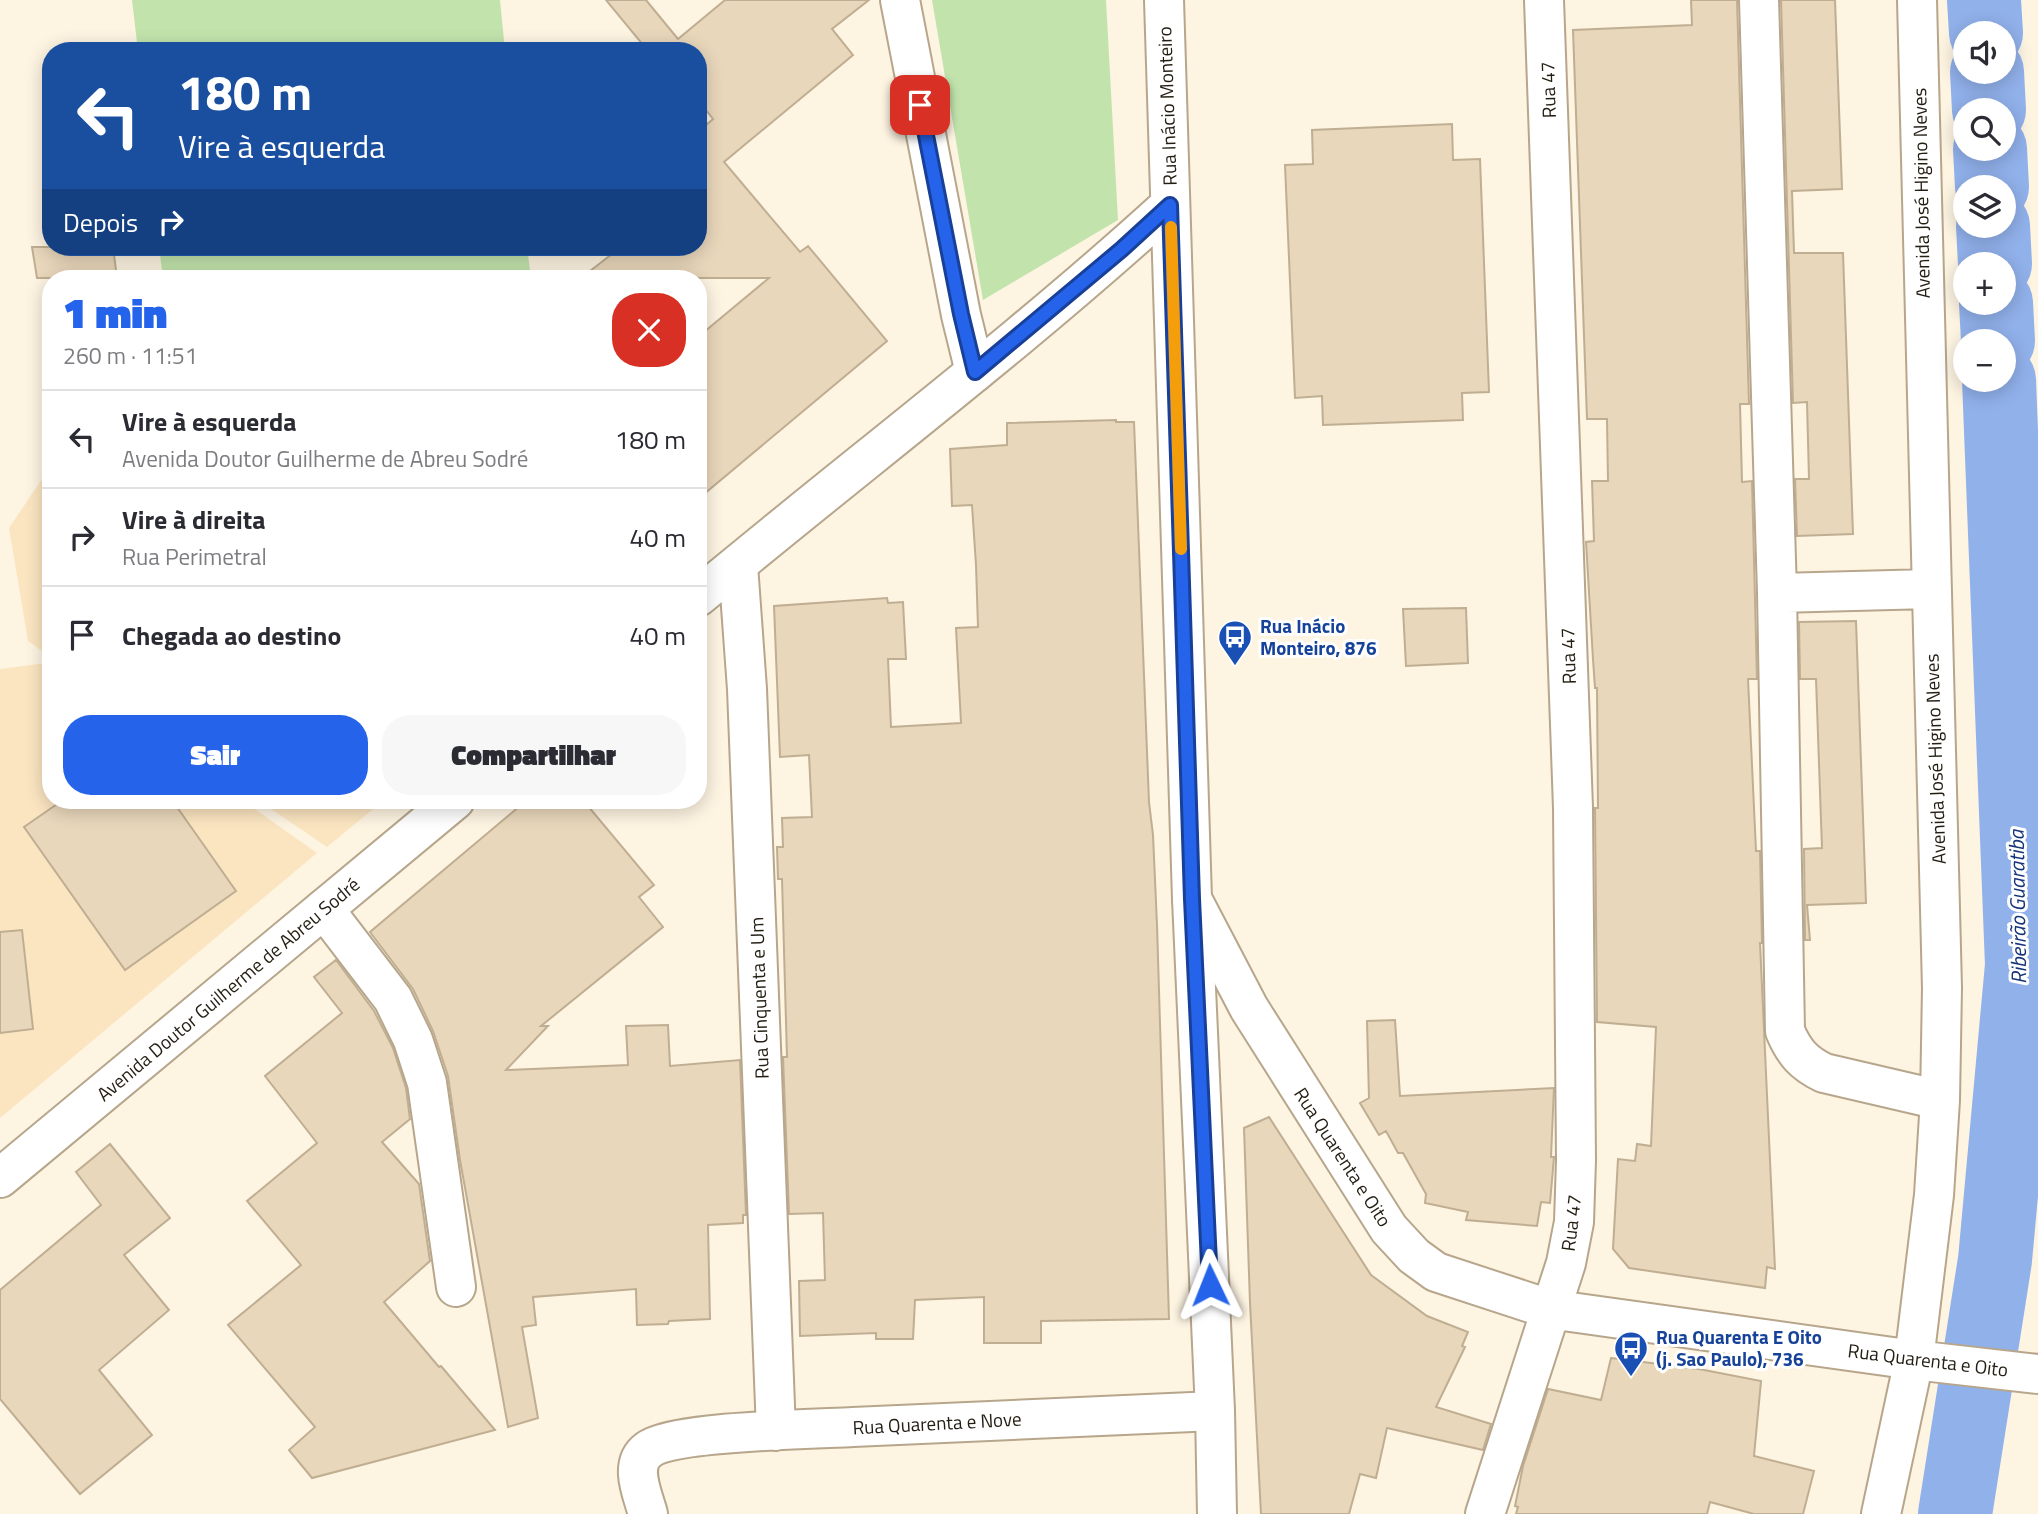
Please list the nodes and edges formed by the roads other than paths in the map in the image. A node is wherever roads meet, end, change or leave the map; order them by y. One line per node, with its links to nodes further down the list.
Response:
1 (900, 0): 7 (street)
2 (1164, 0): 6 (street, Rua Inácio Monteiro)
3 (1544, 0): 18 (street, Rua 47)
4 (1759, 0): 11 (street)
5 (1917, 0): 9 (street, Avenida José Higino Neves)
6 (1170, 205): 7 (street); 13 (street, Rua Inácio Monteiro)
7 (975, 372): 8 (street)
8 (738, 565): 10 (street); 22 (street, Rua Cinquenta e Um)
9 (1930, 589): 11 (street); 15 (street, Avenida José Higino Neves)
10 (707, 590)
11 (1777, 593): 15 (street)
12 (444, 809): 14 (street, Avenida Doutor Guilherme de Abreu Sodré)
13 (1192, 899): 18 (street, Rua Quarenta e Oito); 21 (street, Rua Inácio Monteiro)
14 (324, 909): 16 (street, Avenida Doutor Guilherme de Abreu Sodré); 17 (street)
15 (1940, 1100): 19 (street, Avenida José Higino Neves)
16 (0, 1178)
17 (456, 1287)
18 (1549, 1309): 19 (street, Rua Quarenta e Oito); 25 (street, Rua 47)
19 (1914, 1360): 20 (street, Rua Quarenta e Oito); 26 (street, Avenida José Higino Neves)
20 (2038, 1374)
21 (1215, 1411): 22 (street, Rua Quarenta e Nove); 24 (street, Rua Inácio Monteiro)
22 (776, 1431): 23 (street, Rua Quarenta e Nove)
23 (648, 1514)
24 (1217, 1514)
25 (1485, 1514)
26 (1881, 1514)

